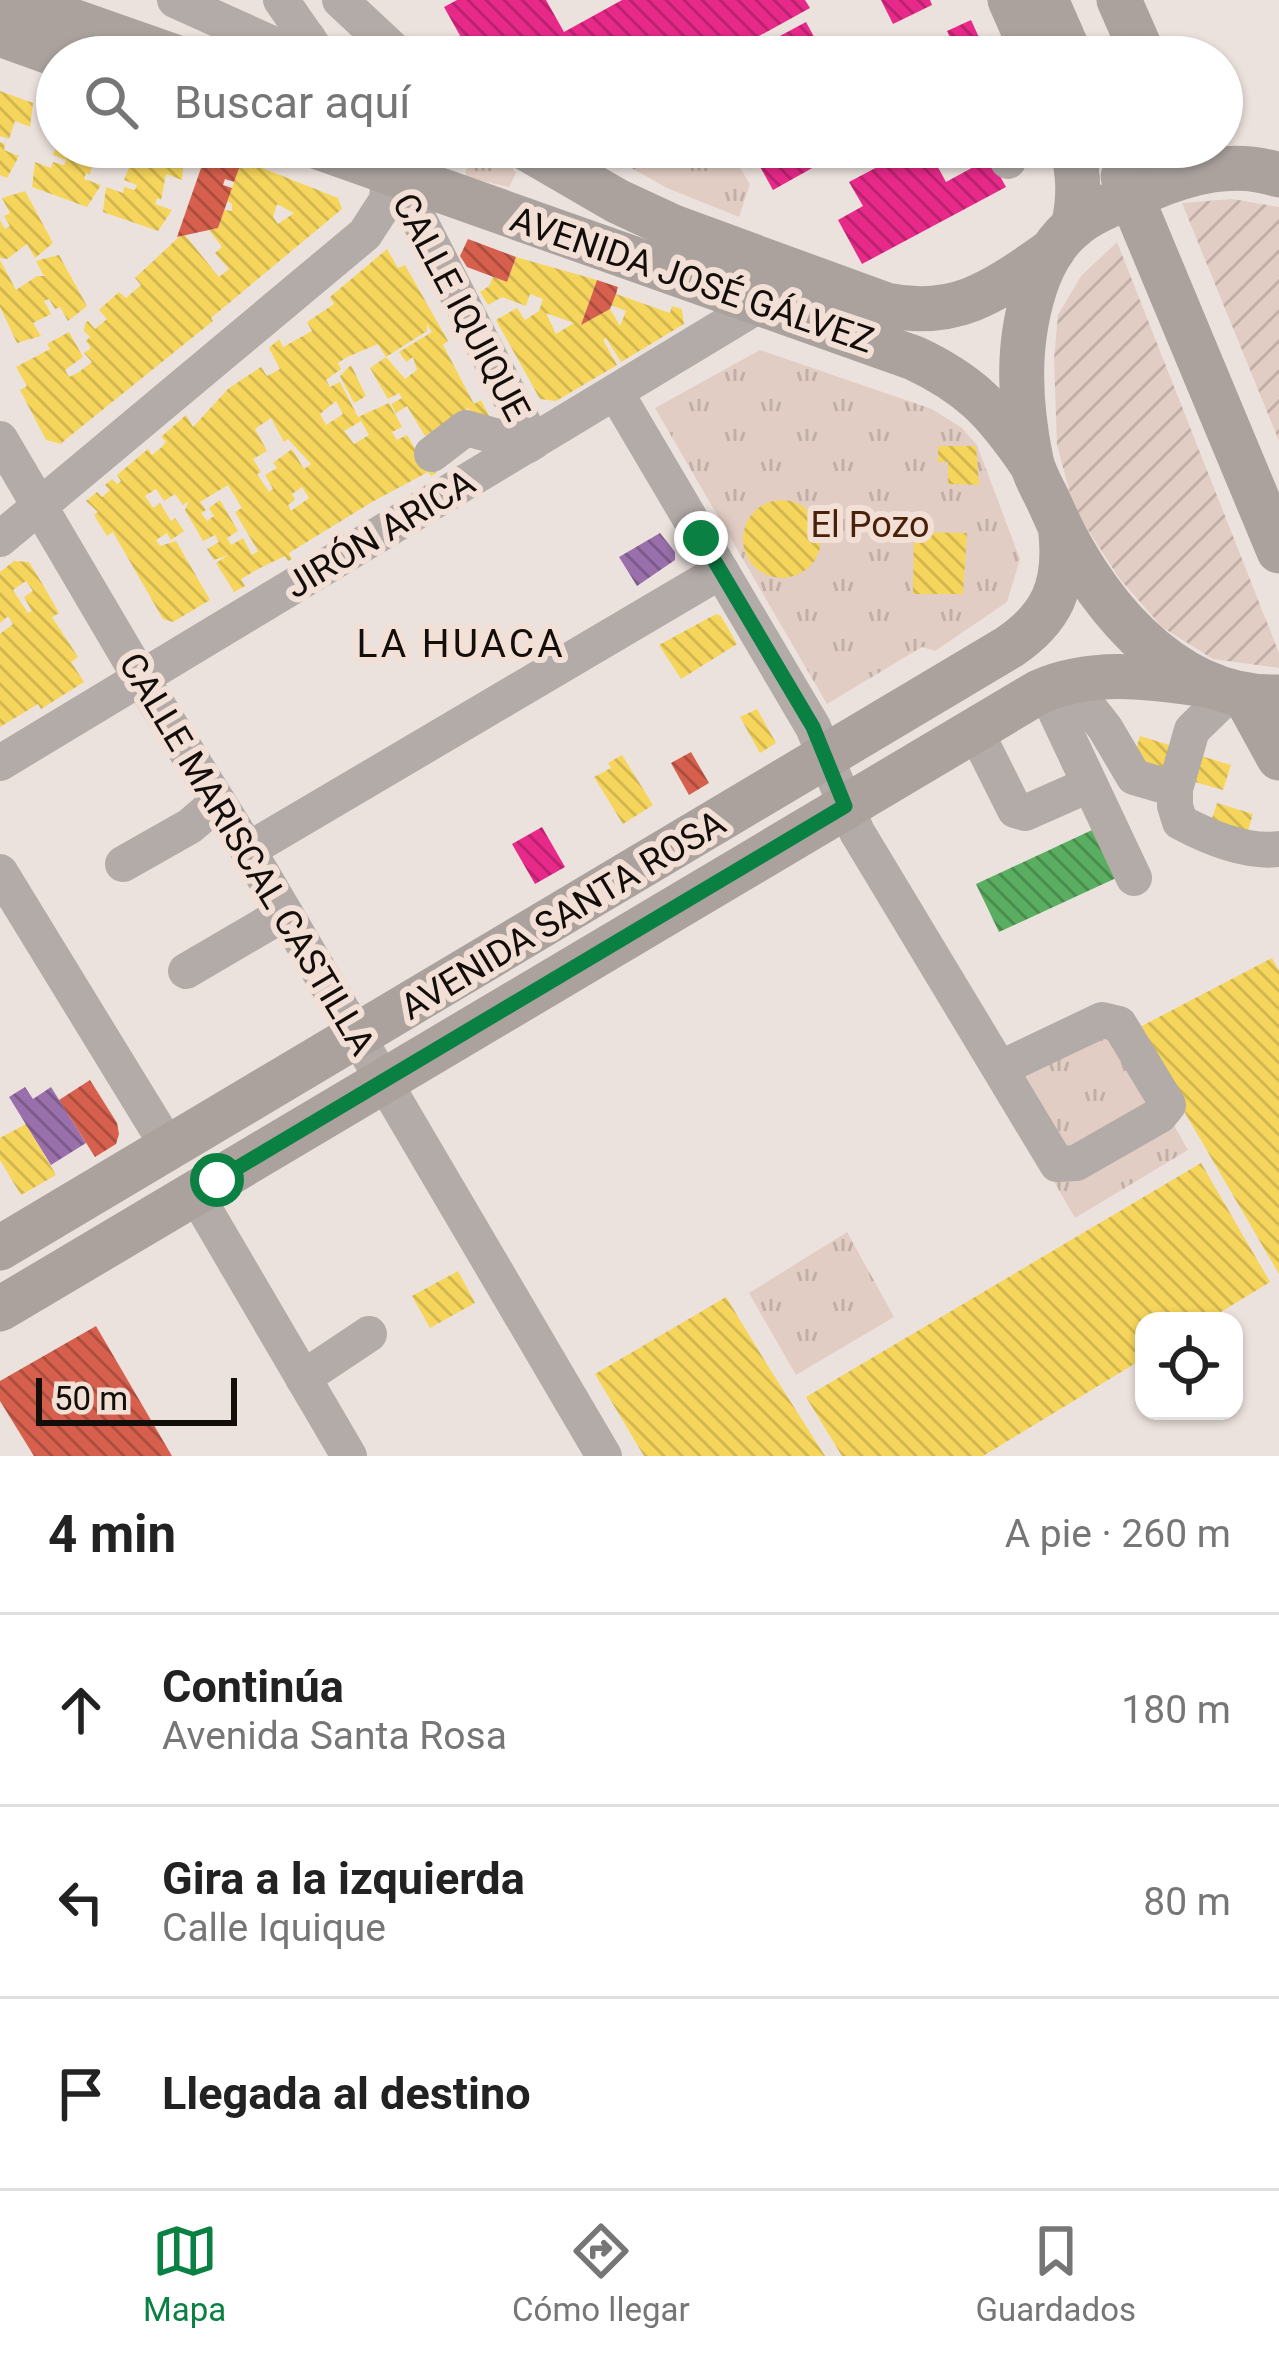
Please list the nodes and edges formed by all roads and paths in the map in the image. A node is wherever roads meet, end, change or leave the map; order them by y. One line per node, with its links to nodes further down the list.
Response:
1 (13, 0): 10 (main road)
2 (175, 0): 11 (street)
3 (281, 0): 12 (street)
4 (340, 0): 13 (street)
5 (1010, 0): 14 (main road)
6 (1046, 0): 15 (main road)
7 (1075, 0): 16 (main road)
8 (1119, 0): 17 (main road)
9 (0, 34): 18 (main road)
10 (115, 36)
11 (255, 36)
12 (306, 36)
13 (379, 36)
14 (1026, 36)
15 (1062, 36)
16 (1091, 36)
17 (1135, 36)
18 (36, 47)
19 (383, 168): 37 (street)
20 (387, 168): 33 (street, CALLE IQUIQUE)
21 (400, 168): 28 (main road, AVENIDA JOSÉ GÁLVEZ)
22 (535, 168): 28 (main road)
23 (558, 168): 29 (main road)
24 (1076, 168): 29 (main road)
25 (1132, 168): 41 (main road, bridge)
26 (1133, 168): 36 (main road)
27 (1221, 168): 29 (main road)
28 (504, 213): 30 (main road, AVENIDA JOSÉ GÁLVEZ)
29 (1064, 237): 35 (main road)
30 (759, 304): 31 (street, JIRÓN ARICA); 35 (main road, AVENIDA JOSÉ GÁLVEZ)
31 (616, 393): 33 (street, JIRÓN ARICA); 42 (street)
32 (0, 439): 37 (street, CALLE MARISCAL CASTILLA)
33 (530, 444): 34 (street); 43 (street, JIRÓN ARICA)
34 (432, 454)
35 (1032, 464): 39 (main road)
36 (1279, 482)
37 (39, 507): 38 (street); 40 (street); 43 (street, CALLE MARISCAL CASTILLA)
38 (0, 511)
39 (1061, 534): 45 (main road); 47 (main road, AVENIDA SANTA ROSA)
40 (0, 539)
41 (1279, 551)
42 (721, 572): 47 (street); 55 (street)
43 (140, 677): 49 (street, JIRÓN ARICA); 52 (street, CALLE MARISCAL CASTILLA)
44 (1053, 686): 45 (main road, AVENIDA SANTA ROSA); 46 (main road, AVENIDA SANTA ROSA); 50 (street); 58 (street)
45 (1242, 694): 48 (main road); 50 (street)
46 (974, 730): 51 (street); 53 (main road, AVENIDA SANTA ROSA)
47 (825, 758): 53 (street); 61 (main road, AVENIDA SANTA ROSA)
48 (1279, 758)
49 (0, 763)
50 (1175, 789): 54 (street)
51 (1077, 790)
52 (218, 802): 55 (street, CALLE MARISCAL CASTILLA); 56 (street)
53 (845, 806): 62 (street); 63 (main road, AVENIDA SANTA ROSA)
54 (1279, 849)
55 (248, 850): 59 (street, CALLE MARISCAL CASTILLA)
56 (123, 864)
57 (0, 872): 64 (street)
58 (1134, 878)
59 (285, 913): 60 (street); 61 (street, CALLE MARISCAL CASTILLA)
60 (186, 971)
61 (358, 1036): 63 (street, CALLE MARISCAL CASTILLA); 64 (main road, AVENIDA SANTA ROSA)
62 (1001, 1069): 62 (street)
63 (384, 1081): 65 (main road, AVENIDA SANTA ROSA); 70 (street, CALLE MARISCAL CASTILLA)
64 (169, 1148): 66 (main road, AVENIDA SANTA ROSA)
65 (195, 1193): 67 (main road, AVENIDA SANTA ROSA); 69 (street)
66 (0, 1248)
67 (0, 1309)
68 (368, 1334): 69 (street)
69 (303, 1378): 71 (street)
70 (590, 1451)
71 (349, 1456)

